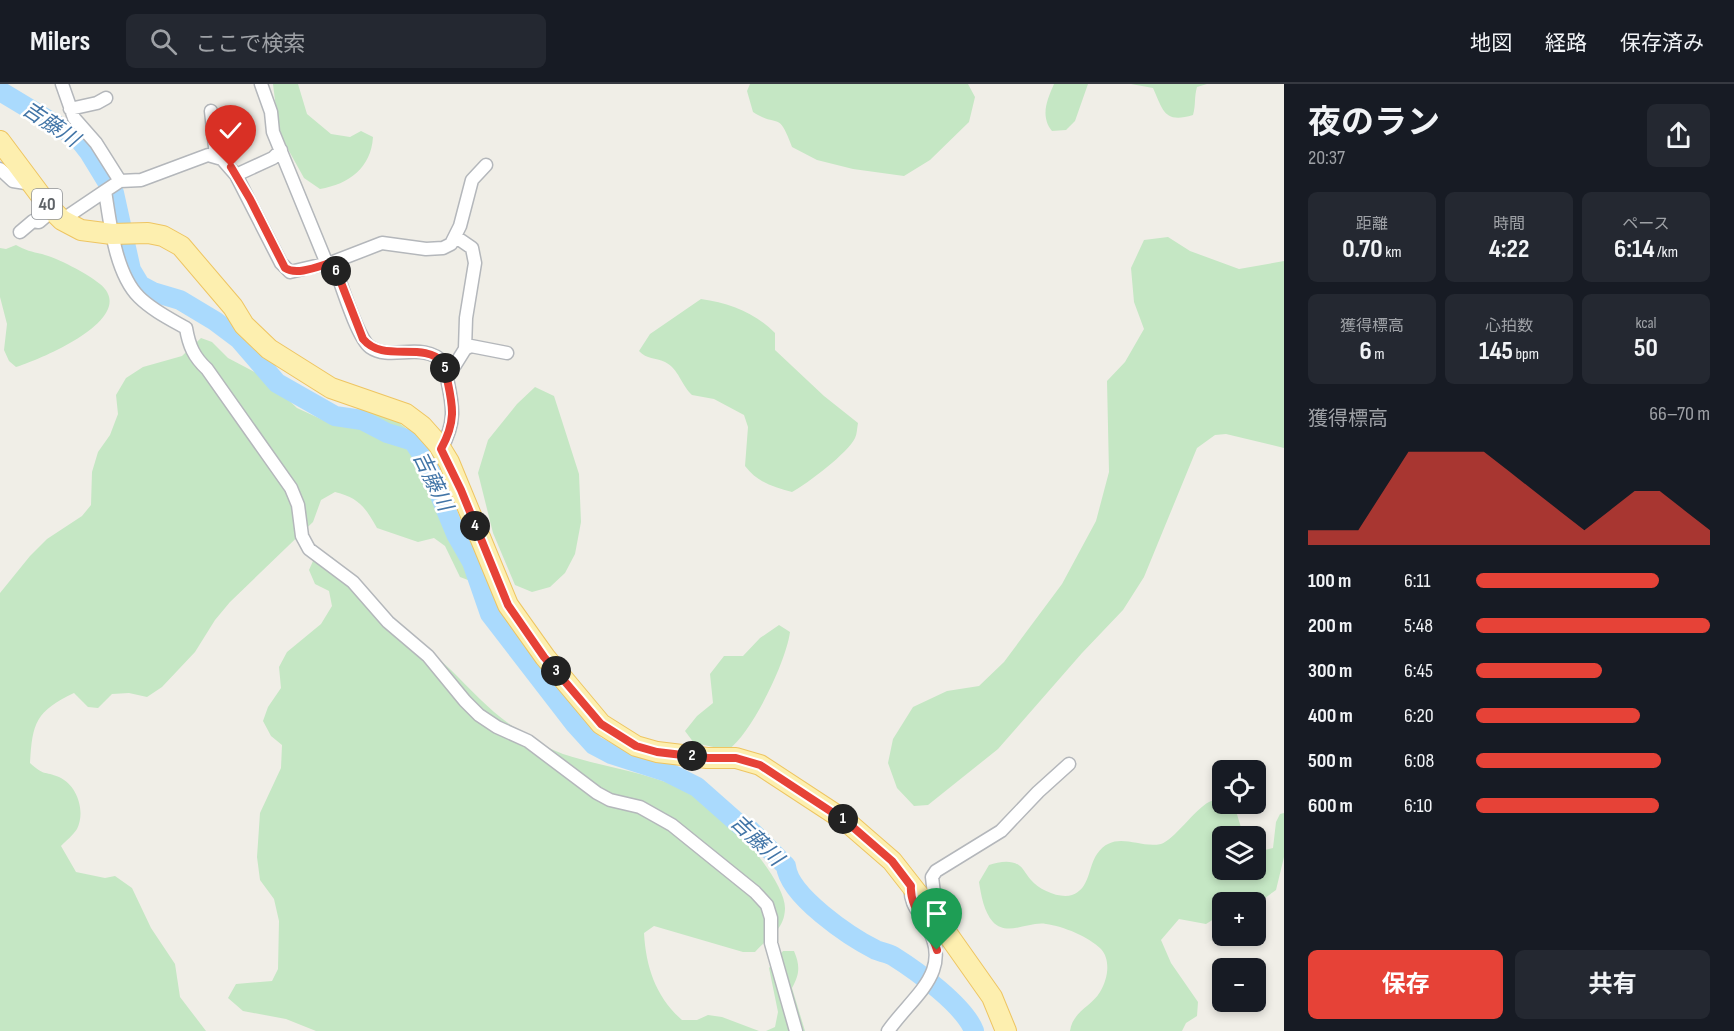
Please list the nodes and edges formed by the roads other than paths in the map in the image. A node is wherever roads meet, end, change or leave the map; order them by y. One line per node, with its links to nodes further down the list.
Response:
1 (62, 84): 4 (street)
2 (261, 84): 7 (street)
3 (106, 98): 4 (street)
4 (70, 109): 13 (street)
5 (211, 111): 8 (street)
6 (0, 141): 12 (main road, 40)
7 (281, 150): 11 (street); 18 (street)
8 (216, 156): 11 (street); 13 (street)
9 (486, 165): 17 (street)
10 (0, 169): 12 (street)
11 (236, 175): 18 (street)
12 (32, 184): 14 (main road, 40)
13 (112, 186): 14 (street); 16 (street)
14 (57, 215): 15 (street); 16 (main road, 40)
15 (20, 232)
16 (118, 233): 22 (main road, 40); 26 (street)
17 (456, 237): 18 (street); 19 (street)
18 (330, 263): 21 (street)
19 (465, 349): 20 (street); 21 (street)
20 (507, 353)
21 (446, 370): 22 (street)
22 (441, 449): 24 (main road, 40)
23 (1069, 764): 25 (street)
24 (911, 886): 25 (main road, 40); 27 (street)
25 (932, 912): 28 (main road, 40)
26 (796, 1031)
27 (888, 1031)
28 (1006, 1031)

